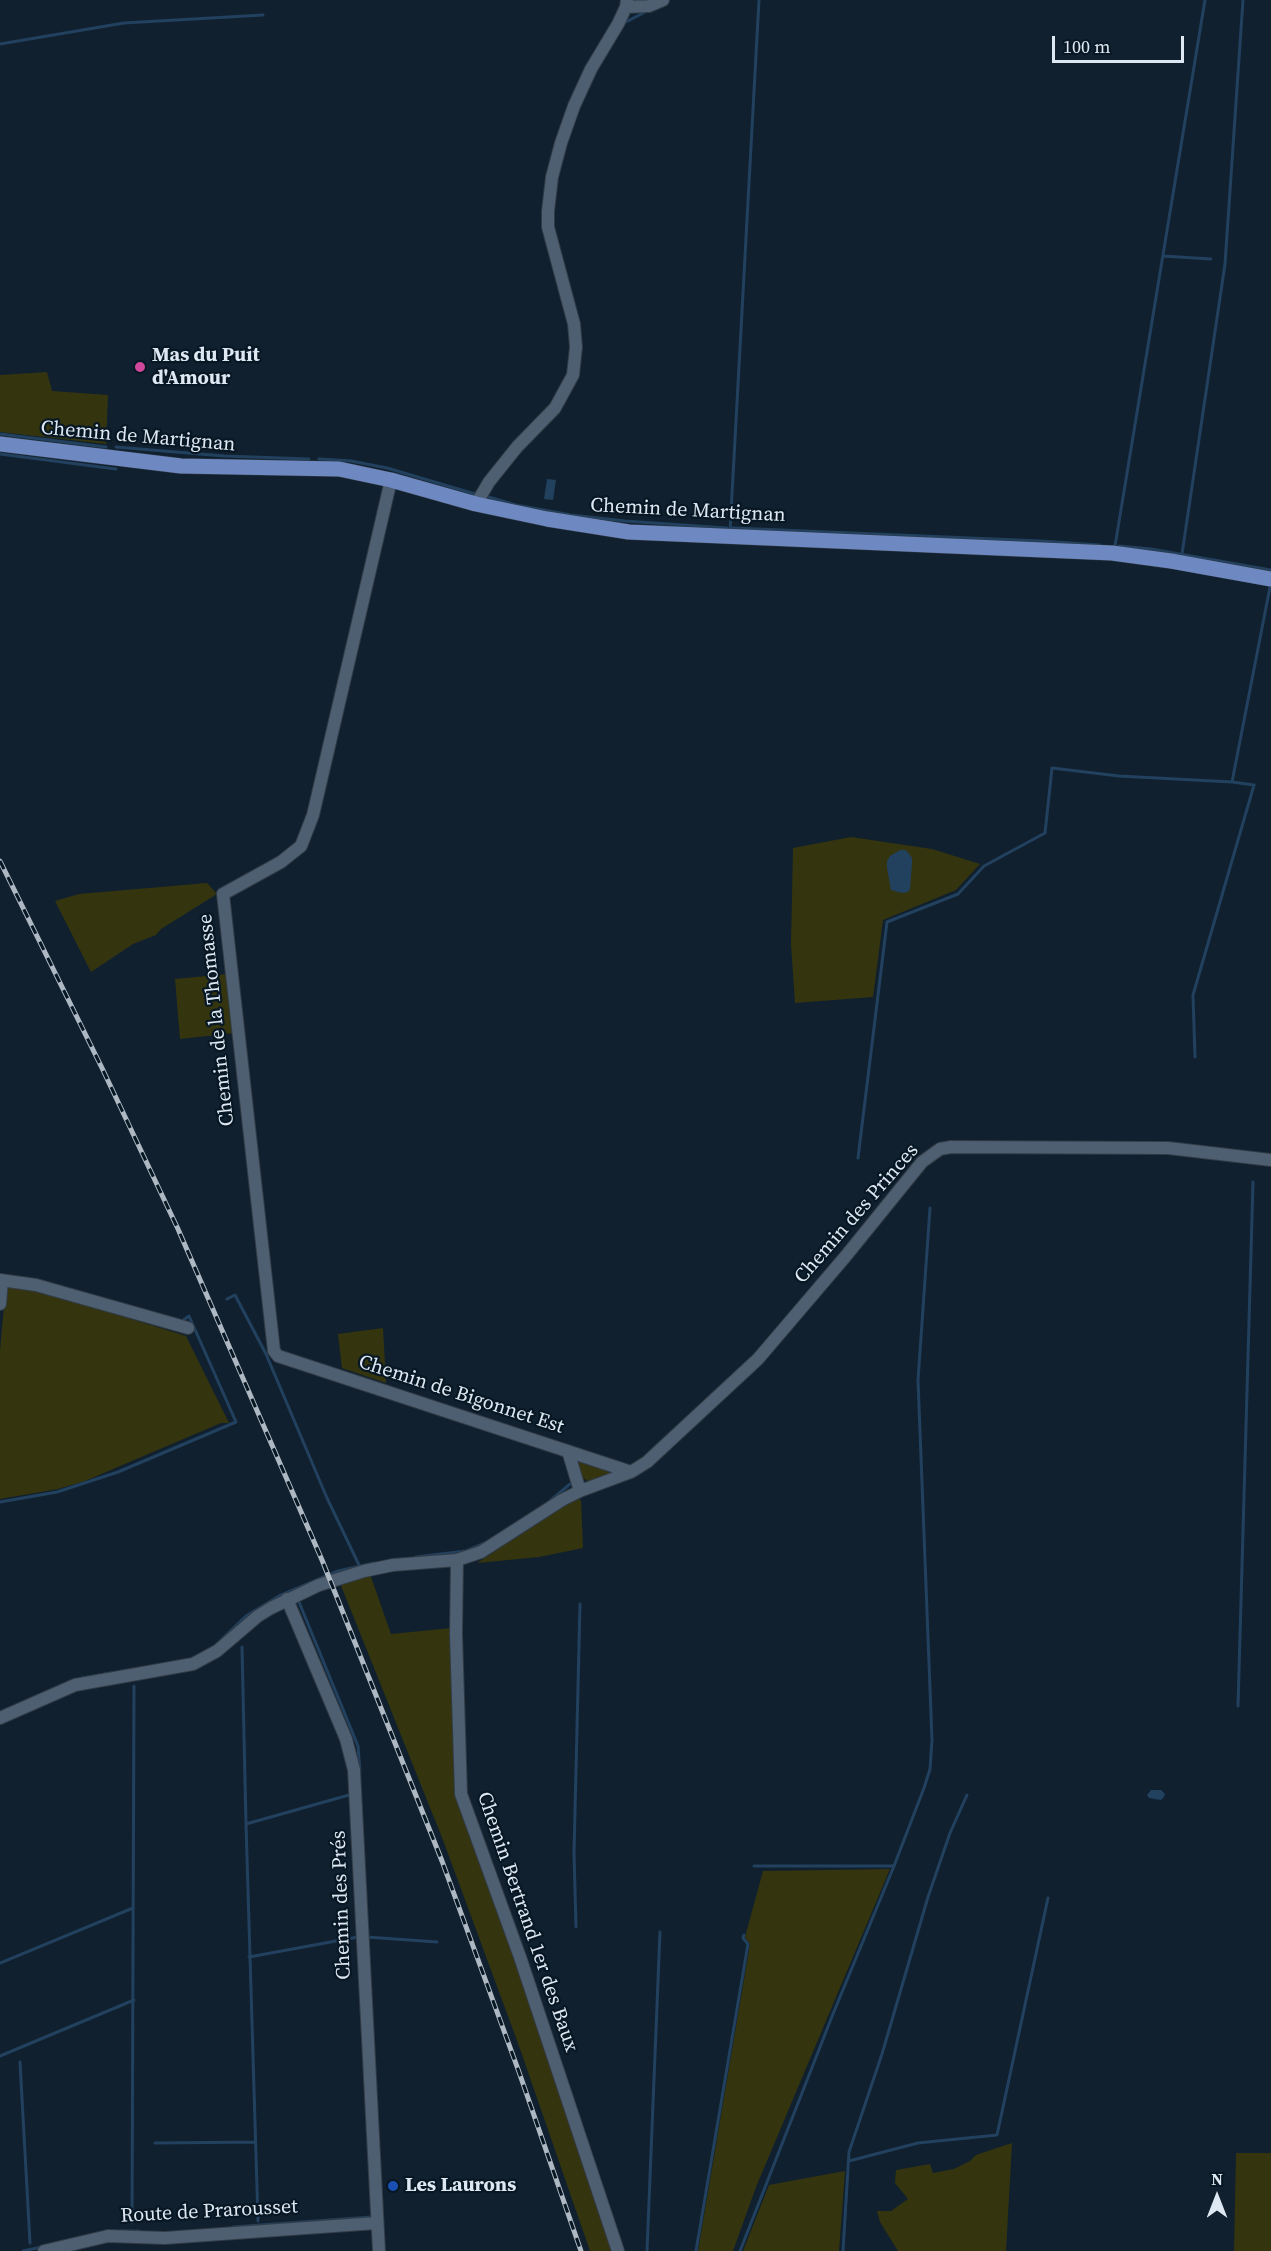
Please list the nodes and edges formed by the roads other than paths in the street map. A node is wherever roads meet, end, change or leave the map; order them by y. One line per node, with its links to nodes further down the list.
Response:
1 (663, 0): 2 (street)
2 (626, 4): 5 (street)
3 (0, 444): 4 (main road, Chemin de Martignan)
4 (391, 480): 5 (main road, Chemin de Martignan); 11 (street, Chemin de la Thomasse)
5 (476, 504): 6 (main road, Chemin de Martignan)
6 (1271, 579)
7 (1271, 1160): 13 (street, Chemin des Princes)
8 (1, 1280): 9 (street); 10 (street)
9 (0, 1304)
10 (188, 1328)
11 (278, 1356): 12 (street, Chemin de Bigonnet Est)
12 (568, 1451): 13 (street, Chemin de Bigonnet Est); 14 (street)
13 (631, 1472): 14 (street, Chemin des Princes)
14 (580, 1491): 15 (street, Chemin des Princes)
15 (457, 1560): 16 (street, Chemin des Princes); 21 (street, Chemin Bertrand 1er des Baux)
16 (287, 1599): 17 (street, Chemin des Princes); 18 (street, Chemin des Prés)
17 (0, 1718)
18 (377, 2223): 19 (street, Route de Prarousset); 20 (street, Chemin des Prés)
19 (44, 2251)
20 (379, 2251)
21 (618, 2251)

